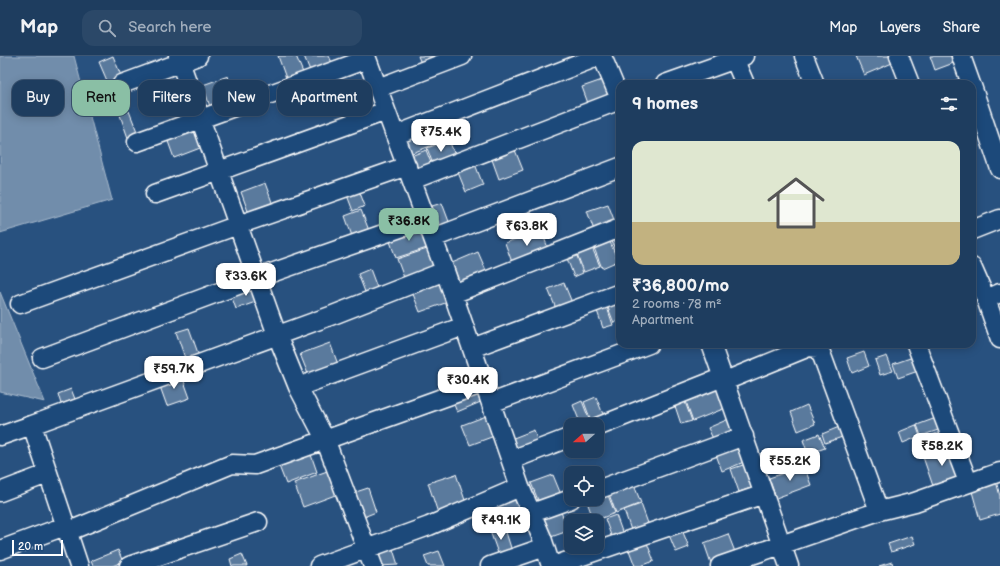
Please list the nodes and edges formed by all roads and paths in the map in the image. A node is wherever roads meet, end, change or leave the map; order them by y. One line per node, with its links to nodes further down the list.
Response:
1 (198, 56): 9 (street)
2 (462, 56): 16 (street)
3 (601, 56): 17 (street); 22 (street)
4 (804, 56): 12 (street)
5 (899, 56): 13 (street)
6 (961, 56): 14 (street)
7 (737, 57): 10 (street); 11 (street)
8 (367, 58): 16 (street); 21 (street)
9 (179, 60): 15 (street); 21 (street)
10 (676, 80)
11 (744, 80)
12 (813, 80)
13 (908, 80)
14 (970, 80)
15 (130, 81)
16 (378, 88): 20 (street)
17 (616, 90)
18 (976, 97): 25 (street)
19 (616, 100): 27 (street)
20 (386, 111): 22 (street); 26 (street)
21 (200, 119): 23 (street); 26 (street)
22 (396, 135): 27 (street)
23 (137, 142)
24 (616, 169): 34 (street)
25 (1000, 169)
26 (219, 171): 28 (street); 31 (street)
27 (409, 173): 30 (street); 31 (street)
28 (155, 194)
29 (1000, 218): 32 (street)
30 (426, 219): 34 (street); 37 (street)
31 (238, 225): 37 (street); 41 (street)
32 (976, 228)
33 (616, 230): 38 (street)
34 (433, 238): 35 (street)
35 (445, 271): 38 (street); 43 (street)
36 (976, 273): 40 (street)
37 (257, 278): 43 (street); 51 (street)
38 (453, 294): 42 (street)
39 (616, 294): 45 (street)
40 (993, 296): 44 (street)
41 (20, 304)
42 (464, 326): 45 (street); 54 (street)
43 (277, 335): 54 (street); 57 (street)
44 (1000, 339)
45 (472, 348): 53 (street)
46 (639, 348): 55 (street)
47 (712, 348): 52 (street)
48 (806, 348): 52 (street)
49 (818, 348): 71 (street)
50 (918, 348): 65 (street)
51 (42, 358)
52 (724, 379): 56 (street); 59 (street)
53 (484, 383): 55 (street); 60 (street)
54 (298, 388): 60 (street)
55 (491, 403): 62 (street)
56 (604, 423)
57 (32, 425): 58 (street); 64 (street)
58 (0, 436)
59 (744, 436): 67 (street); 69 (street)
60 (325, 439): 74 (street); 77 (street)
61 (564, 440): 62 (street)
62 (511, 460): 66 (street)
63 (1000, 472): 65 (street)
64 (47, 474): 68 (street); 74 (street)
65 (968, 482): 71 (street)
66 (520, 487): 72 (street); 77 (street)
67 (604, 487)
68 (0, 492)
69 (764, 494): 75 (street); 84 (street)
70 (564, 502): 72 (street)
71 (879, 511): 75 (street)
72 (532, 513): 76 (street)
73 (258, 522): 80 (street)
74 (66, 529): 78 (street); 79 (street)
75 (782, 545): 85 (street); 86 (street)
76 (545, 547): 83 (street); 84 (street)
77 (366, 548): 81 (street); 82 (street)
78 (0, 550)
79 (79, 566)
80 (129, 566)
81 (319, 566)
82 (373, 566)
83 (490, 566)
84 (552, 566)
85 (720, 566)
86 (789, 566)

